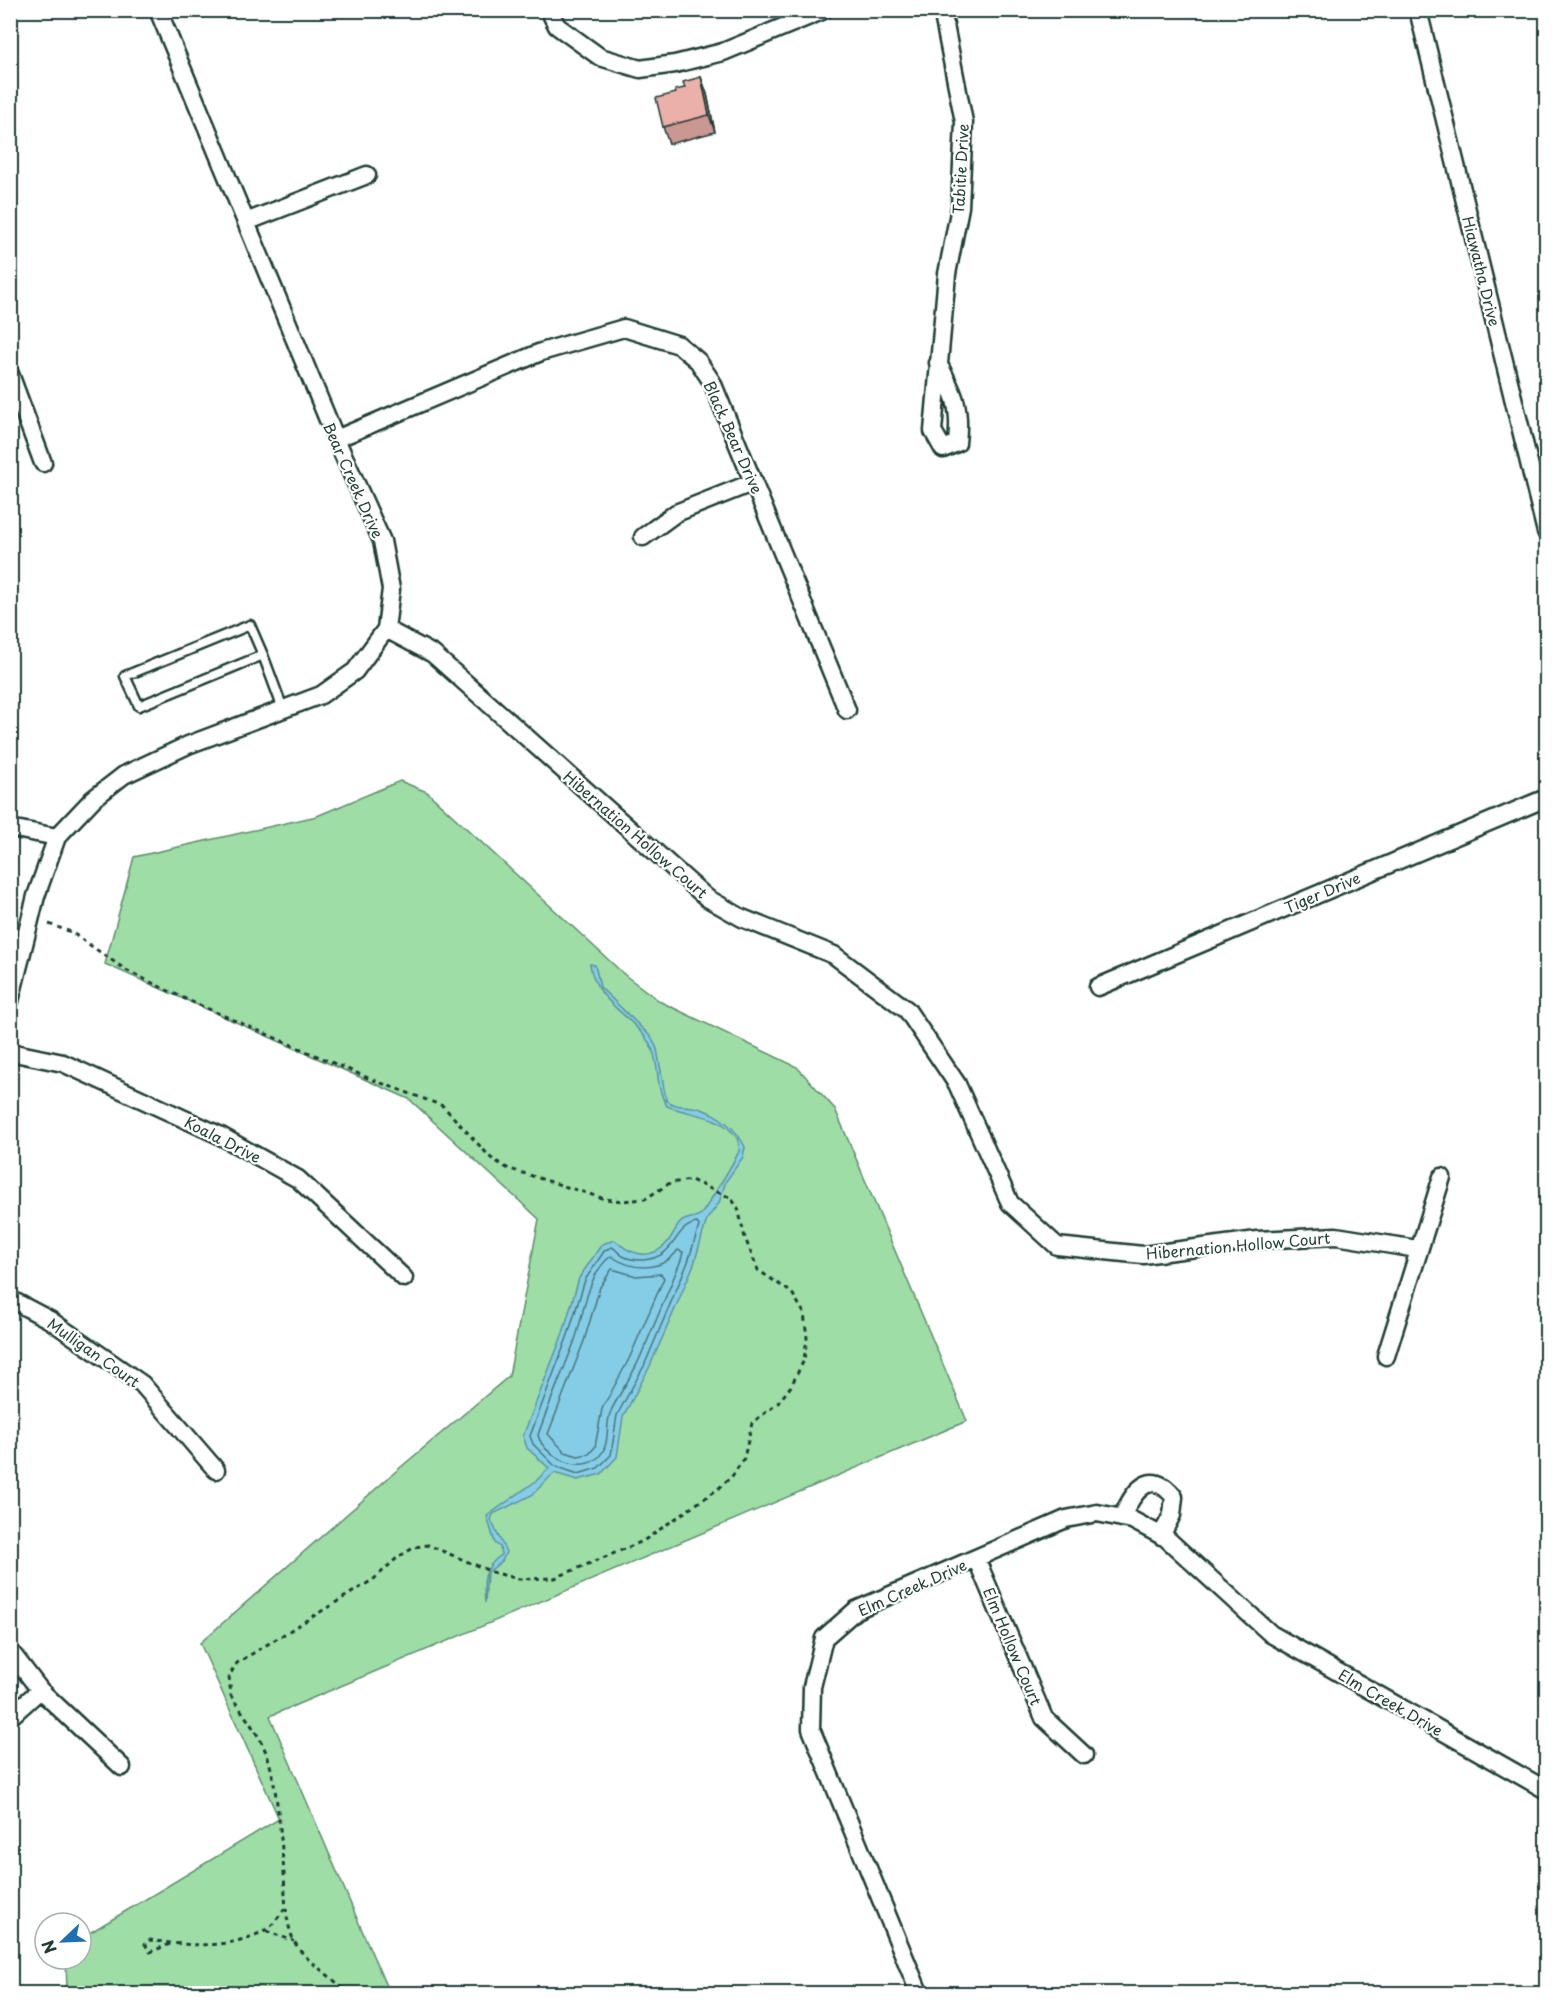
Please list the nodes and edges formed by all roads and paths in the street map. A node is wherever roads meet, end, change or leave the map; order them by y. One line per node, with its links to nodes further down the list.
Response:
1 (158, 10): 7 (street, Bear Creek Drive)
2 (549, 10): 3 (street)
3 (824, 10)
4 (942, 10): 8 (street, Tabitie Drive)
5 (1419, 10): 13 (street, Hiawatha Drive)
6 (367, 175): 7 (street)
7 (246, 222): 10 (street, Bear Creek Drive)
8 (938, 363)
9 (10, 374): 11 (street)
10 (336, 439): 12 (street, Black Bear Drive); 15 (street, Bear Creek Drive)
11 (43, 464)
12 (754, 482): 14 (street); 18 (street, Black Bear Drive)
13 (1546, 532)
14 (643, 537)
15 (386, 629): 17 (street, Bear Creek Drive); 27 (street, Hibernation Hollow Court)
16 (263, 655): 16 (lane); 17 (lane)
17 (283, 709): 21 (street, Bear Creek Drive)
18 (848, 710)
19 (1546, 798): 23 (street, Tiger Drive)
20 (10, 828): 21 (street)
21 (57, 837): 24 (street, Bear Creek Drive)
22 (49, 924): 41 (path)
23 (1098, 987)
24 (10, 1001)
25 (10, 1052): 28 (street, Koala Drive)
26 (1442, 1177): 27 (street)
27 (1417, 1249): 30 (street)
28 (404, 1278)
29 (10, 1299): 31 (street, Mulligan Court)
30 (1386, 1356)
31 (216, 1470)
32 (1122, 1518): 33 (street, Elm Creek Drive); 33 (street); 34 (street, Elm Creek Drive)
33 (1161, 1536): 40 (street, Elm Creek Drive)
34 (976, 1558): 38 (street, Elm Hollow Court); 45 (street, Elm Creek Drive)
35 (10, 1652): 36 (street)
36 (40, 1690): 37 (street); 39 (street)
37 (10, 1718)
38 (1084, 1755)
39 (122, 1767)
40 (1546, 1790)
41 (285, 1908): 42 (path); 43 (path)
42 (265, 1930): 43 (path); 44 (path)
43 (294, 1941): 46 (path)
44 (170, 1944): 44 (path)
45 (918, 1990)
46 (346, 1994)

